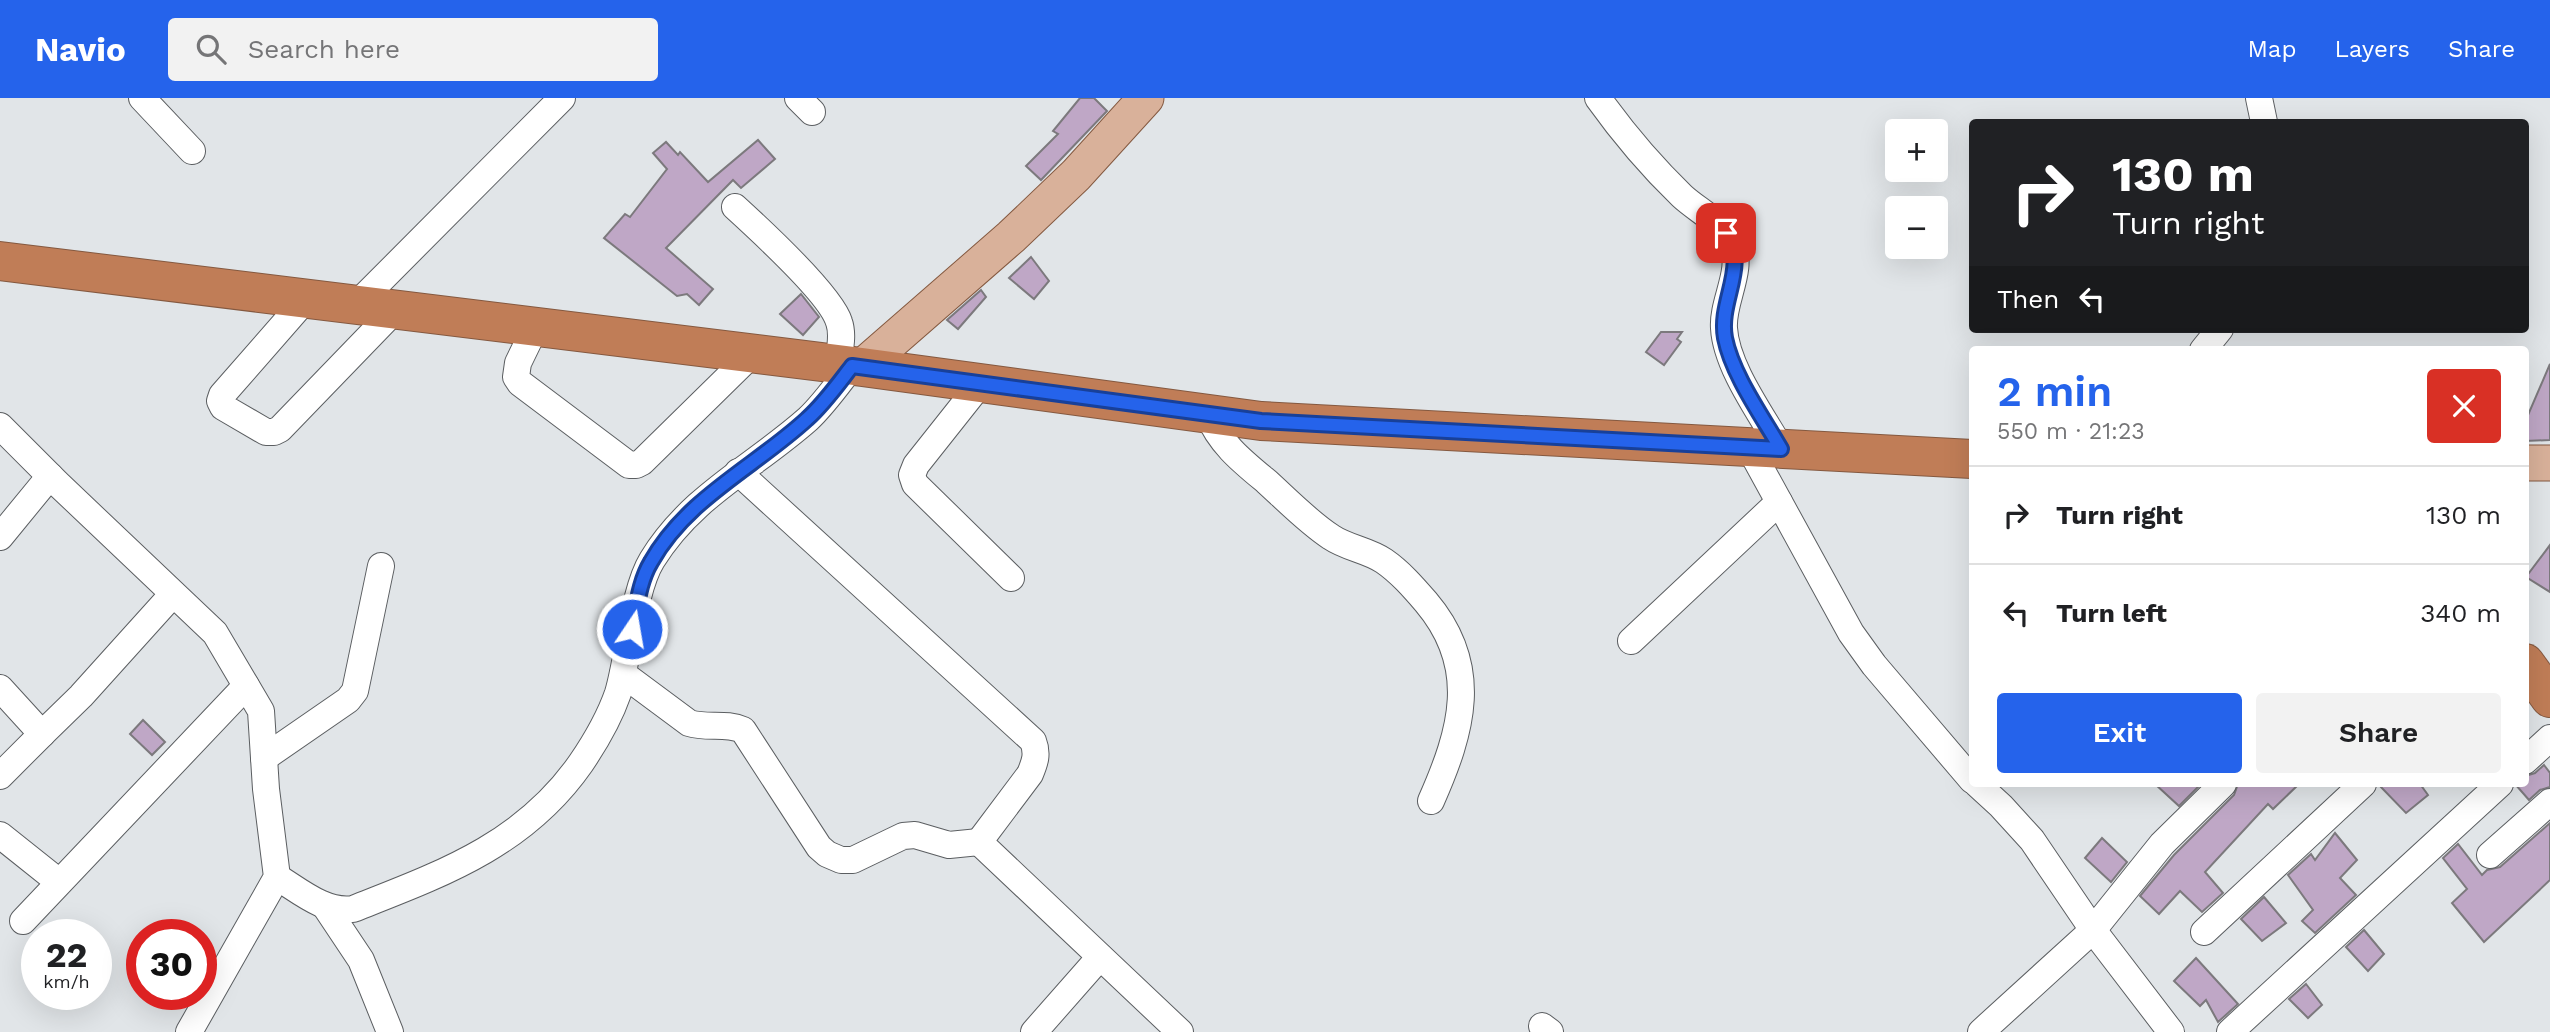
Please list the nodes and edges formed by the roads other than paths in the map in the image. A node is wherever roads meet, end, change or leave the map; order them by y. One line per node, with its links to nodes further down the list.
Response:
1 (142, 98): 7 (street)
2 (562, 98): 11 (street)
3 (1146, 98): 15 (main road)
4 (1598, 98): 19 (street)
5 (2259, 98): 6 (street)
6 (2263, 119)
7 (192, 151)
8 (734, 207): 15 (street)
9 (6, 270): 10 (highway)
10 (306, 299): 11 (highway); 12 (street)
11 (356, 305): 12 (highway)
12 (395, 310): 13 (highway)
13 (536, 328): 14 (highway); 14 (street)
14 (751, 355): 15 (highway)
15 (851, 366): 16 (highway); 23 (street)
16 (981, 383): 17 (highway); 28 (street)
17 (1208, 414): 19 (highway); 46 (street)
18 (0, 426): 24 (street)
19 (1765, 448): 20 (highway); 25 (street)
20 (1969, 459)
21 (2529, 463): 22 (main road)
22 (2550, 463)
23 (738, 472): 32 (street); 49 (street)
24 (50, 476): 26 (street); 29 (street)
25 (1779, 502): 30 (street); 41 (street)
26 (0, 537)
27 (381, 566): 39 (street)
28 (1011, 578)
29 (173, 594): 33 (street); 36 (street)
30 (1631, 641)
31 (2529, 669): 35 (highway)
32 (623, 674): 49 (street); 53 (street)
33 (246, 686): 39 (street); 52 (street)
34 (0, 688): 36 (street)
35 (2550, 698)
36 (42, 733): 40 (street)
37 (2550, 738): 38 (street)
38 (2529, 757)
39 (264, 758): 51 (street)
40 (0, 776)
41 (1969, 776)
42 (1980, 787): 55 (street)
43 (2220, 787): 55 (street)
44 (2360, 787): 56 (street)
45 (2497, 787): 64 (street)
46 (1431, 800)
47 (2550, 802): 50 (street)
48 (0, 835): 52 (street)
49 (979, 842): 57 (street)
50 (2490, 855)
51 (277, 877): 53 (street); 58 (street)
52 (59, 883): 54 (street)
53 (325, 906): 59 (street)
54 (25, 919)
55 (2094, 930): 62 (street); 63 (street)
56 (2204, 932)
57 (1100, 957): 60 (street); 61 (street)
58 (189, 1032)
59 (390, 1032)
60 (1034, 1032)
61 (1180, 1032)
62 (1981, 1032)
63 (2171, 1032)
64 (2230, 1032)

